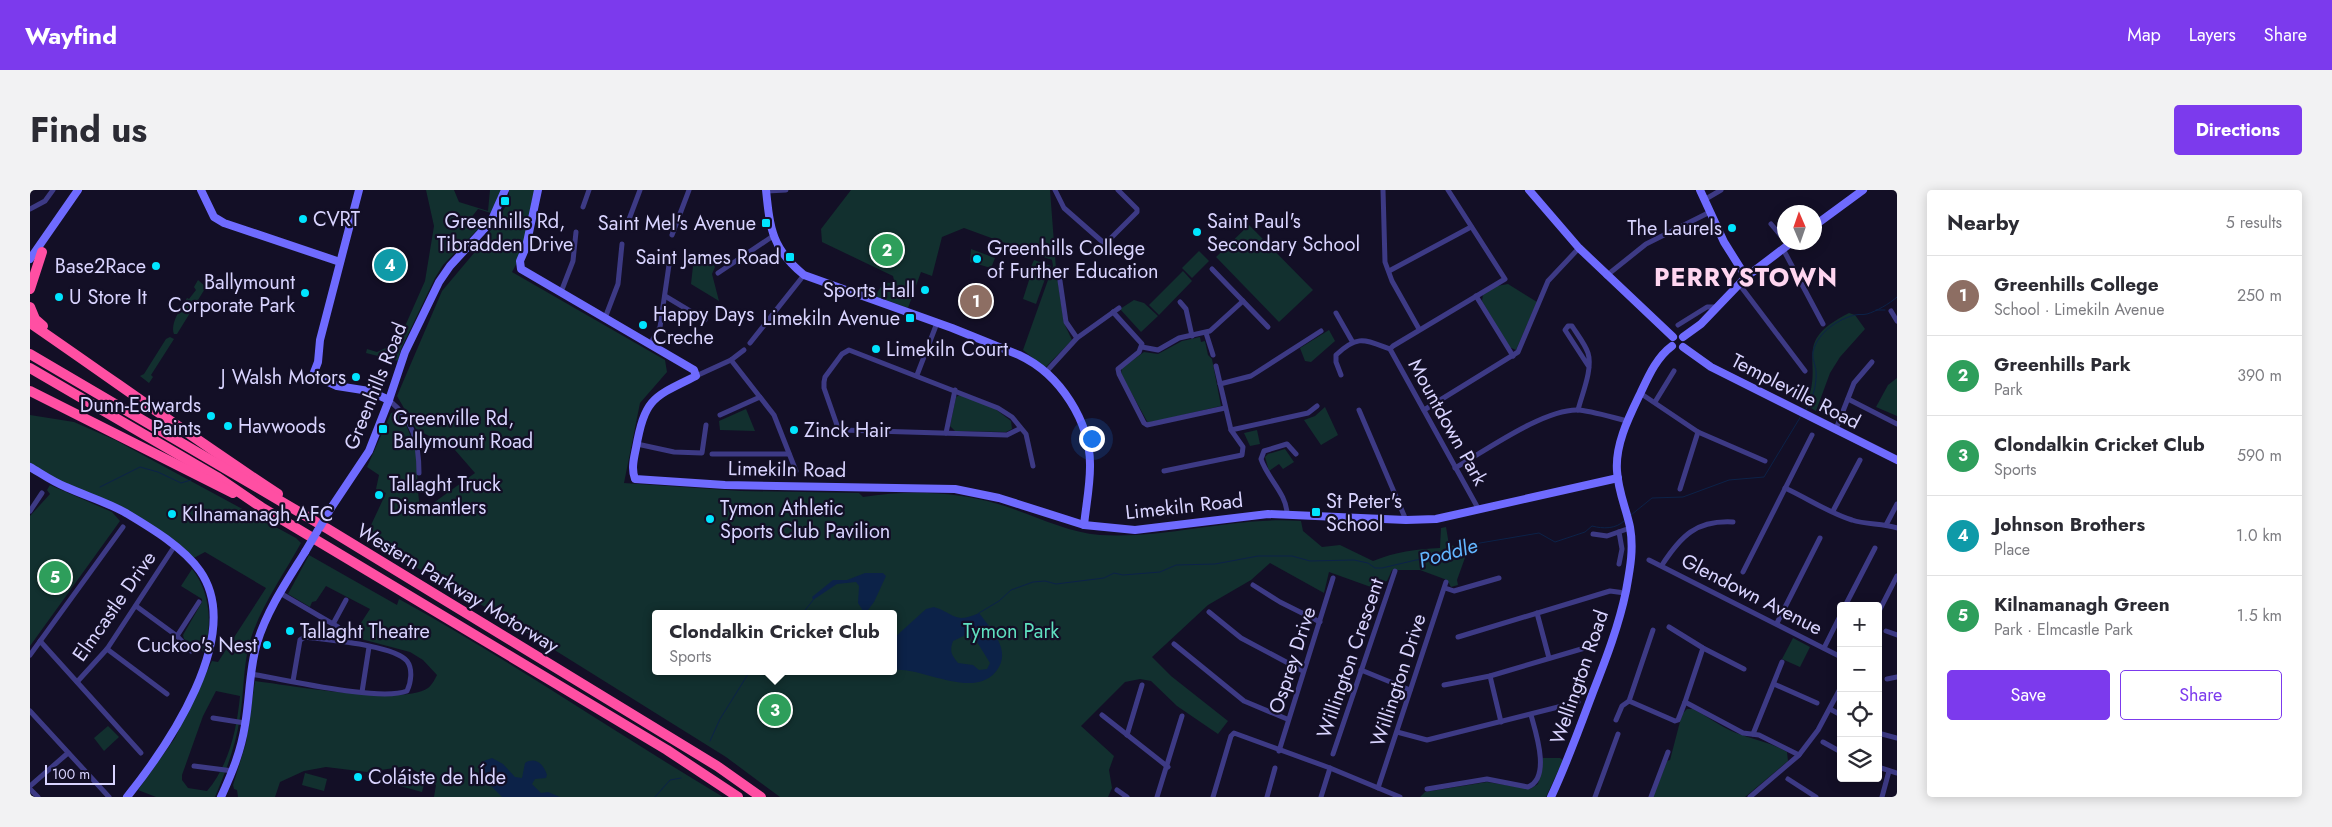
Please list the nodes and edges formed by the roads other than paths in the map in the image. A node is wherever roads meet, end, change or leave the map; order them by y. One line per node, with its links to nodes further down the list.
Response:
1 (53, 190): 22 (street)
2 (78, 190): 29 (street)
3 (201, 190): 40 (street)
4 (359, 190): 40 (street)
5 (505, 190): 107 (street, Greenhills Road)
6 (538, 190): 51 (street)
7 (589, 190): 21 (street)
8 (640, 190): 25 (street)
9 (689, 190): 31 (street)
10 (786, 190): 18 (street)
11 (1056, 190): 19 (street)
12 (1383, 190): 42 (street)
13 (1448, 190): 27 (street)
14 (1529, 190): 34 (street)
15 (1700, 190): 20 (street)
16 (1721, 190): 20 (street)
17 (1863, 190): 24 (street)
18 (766, 191): 32 (street)
19 (1120, 191)
20 (1704, 200): 23 (street)
21 (582, 207)
22 (30, 209)
23 (1710, 212): 47 (street); 48 (street)
24 (1822, 220)
25 (628, 222)
26 (1771, 224): 28 (street)
27 (1471, 227): 42 (street); 53 (street)
28 (1777, 231)
29 (49, 232): 37 (street); 39 (street)
30 (576, 232): 51 (street)
31 (672, 235)
32 (773, 236): 43 (street); 46 (street)
33 (622, 244): 62 (street)
34 (1578, 248): 47 (street); 88 (street)
35 (1782, 250): 48 (street)
36 (1784, 250): 67 (street)
37 (42, 252): 45 (street); 50 (highway)
38 (670, 258): 52 (street)
39 (30, 259)
40 (340, 262): 107 (street)
41 (1212, 270): 54 (street)
42 (1389, 271): 70 (street)
43 (718, 273)
44 (1059, 274): 76 (street)
45 (30, 275)
46 (804, 275): 66 (street); 79 (street)
47 (1606, 276): 74 (street)
48 (1746, 277): 49 (street)
49 (1739, 284): 56 (street); 95 (street)
50 (30, 289)
51 (561, 292): 62 (street)
52 (665, 296): 63 (street); 78 (street)
53 (1476, 296): 70 (street); 88 (street)
54 (1243, 301): 68 (street); 72 (street)
55 (1180, 302): 73 (street)
56 (1717, 306): 69 (street); 75 (street)
57 (30, 307): 86 (highway)
58 (1119, 308): 60 (street)
59 (1891, 311): 64 (street)
60 (1113, 312): 76 (street); 81 (street)
61 (1336, 312): 77 (street)
62 (605, 318): 78 (street)
63 (705, 320)
64 (1897, 320)
65 (30, 323): 86 (highway)
66 (937, 323): 96 (street); 98 (street)
67 (1823, 324)
68 (1268, 326)
69 (1678, 326)
70 (1419, 329): 84 (street)
71 (1322, 331): 100 (street)
72 (1206, 333): 73 (street); 87 (street)
73 (1192, 336): 81 (street)
74 (1673, 337): 75 (street); 80 (street)
75 (1683, 337): 82 (street)
76 (1077, 338): 96 (street)
77 (1352, 341): 84 (street); 99 (street)
78 (650, 344): 97 (street)
79 (750, 344)
80 (1672, 346): 82 (street); 103 (street, Wellington Road)
81 (1142, 347): 110 (street)
82 (1683, 347): 120 (street, Templeville Road)
83 (744, 350): 89 (street)
84 (1390, 350): 112 (street, Mountdown Park)
85 (30, 354): 155 (highway, Western Parkway Motorway)
86 (79, 355): 155 (highway)
87 (1213, 355)
88 (1513, 356): 112 (street)
89 (731, 360): 97 (street); 105 (street)
90 (1872, 362): 106 (street)
91 (1216, 366): 100 (street)
92 (1589, 366): 92 (street); 113 (street)
93 (30, 368): 143 (highway, Western Parkway Motorway)
94 (1674, 371): 108 (street)
95 (1805, 371)
96 (1046, 373): 150 (street)
97 (696, 376): 125 (street)
98 (917, 376): 101 (street); 123 (street)
99 (1341, 376)
100 (1220, 384): 110 (street)
101 (955, 390): 119 (street); 123 (street)
102 (30, 391): 114 (highway)
103 (1640, 393): 108 (street); 116 (street, Wellington Road)
104 (30, 396): 114 (highway)
105 (760, 397): 115 (street); 127 (street)
106 (1848, 399): 117 (street); 120 (street)
107 (389, 400): 137 (street); 172 (street, Greenhills Road, bridge)
108 (1655, 402): 122 (street)
109 (1317, 406): 121 (street)
110 (1225, 408): 121 (street)
111 (1359, 410): 148 (street)
112 (1424, 410): 134 (street, Mountdown Park)
113 (1578, 410): 116 (street); 134 (street)
114 (77, 414): 143 (highway)
115 (720, 415)
116 (1627, 421): 138 (street, Wellington Road)
117 (1897, 424)
118 (706, 425): 125 (street)
119 (1022, 428): 123 (street); 132 (street)
120 (1836, 429): 131 (street, Templeville Road)
121 (1231, 430): 136 (street)
122 (1698, 432): 129 (street); 140 (street)
123 (946, 433)
124 (1812, 435): 139 (street)
125 (637, 444): 150 (street, Limekiln Road)
126 (712, 454): 127 (street)
127 (789, 454): 135 (street)
128 (1296, 454): 147 (street)
129 (1765, 460)
130 (1860, 460): 146 (street)
131 (1897, 460)
132 (1033, 466)
133 (30, 467): 159 (street)
134 (1455, 468): 144 (street, Mountdown Park)
135 (796, 471)
136 (1164, 471)
137 (419, 473)
138 (1618, 478): 144 (street, Limekiln Road); 152 (street, Wellington Road)
139 (1785, 488): 146 (street); 165 (street)
140 (1680, 490)
141 (42, 493): 145 (street)
142 (1897, 504): 151 (street)
143 (260, 507): 264 (highway, Western Parkway Motorway)
144 (1479, 510): 148 (street, Limekiln Road)
145 (30, 511)
146 (1833, 511): 151 (street)
147 (1287, 514): 148 (street, Limekiln Road); 150 (street, Limekiln Road)
148 (1406, 520)
149 (1733, 522): 163 (street)
150 (1084, 525)
151 (1886, 525): 154 (street)
152 (1629, 526): 156 (street); 162 (street, Wellington Road)
153 (123, 527): 190 (street)
154 (1897, 528)
155 (328, 529): 265 (highway, Western Parkway Motorway)
156 (1619, 532): 157 (street); 162 (street)
157 (1593, 534)
158 (1820, 538): 183 (street)
159 (174, 547): 178 (street, Elmcastle Drive); 262 (street)
160 (1875, 548): 176 (street)
161 (1649, 560): 163 (street, Glendown Avenue)
162 (1631, 565): 173 (street, Wellington Road)
163 (1662, 565): 183 (street, Glendown Avenue)
164 (1395, 571): 204 (street, Willington Crescent)
165 (1743, 572)
166 (1897, 576): 177 (street)
167 (1333, 578): 181 (street, Osprey Drive)
168 (1499, 578): 171 (street)
169 (1446, 582): 171 (street, Willington Drive)
170 (1253, 585): 181 (street)
171 (1444, 588): 214 (street, Willington Drive)
172 (280, 593): 174 (street); 205 (street, Greenhills Road)
173 (1625, 593): 180 (street); 272 (street, Wellington Road)
174 (346, 600)
175 (199, 602): 187 (street)
176 (1847, 602)
177 (1882, 605)
178 (136, 606): 187 (street); 194 (street, Elmcastle Drive)
179 (1209, 612): 203 (street)
180 (1537, 613): 189 (street); 200 (street)
181 (1320, 622): 203 (street, Osprey Drive)
182 (1837, 622): 196 (street)
183 (1777, 623): 196 (street, Glendown Avenue)
184 (1669, 627): 195 (street)
185 (1653, 630): 218 (street)
186 (1886, 631): 188 (street)
187 (177, 636): 197 (street)
188 (1897, 636)
189 (1458, 637)
190 (40, 642): 198 (street); 210 (street)
191 (1174, 644): 229 (street)
192 (1595, 645): 200 (street)
193 (369, 647): 209 (street); 215 (street); 215 (street)
194 (107, 648): 210 (street, Elmcastle Drive); 217 (street)
195 (1703, 648): 202 (street); 220 (street)
196 (1824, 648): 199 (street, Glendown Avenue)
197 (191, 650)
198 (30, 655)
199 (1837, 655)
200 (1549, 658): 206 (street)
201 (1782, 662): 211 (street)
202 (1744, 669)
203 (1303, 670): 229 (street, Osprey Drive)
204 (1361, 670): 214 (street); 245 (street, Willington Crescent)
205 (250, 674): 209 (street); 232 (street, Greenhills Road)
206 (1490, 676): 213 (street); 231 (street)
207 (1897, 677): 208 (street)
208 (1887, 679)
209 (293, 681): 215 (street)
210 (77, 682): 244 (street)
211 (1774, 684): 221 (street); 235 (street)
212 (1142, 685): 237 (street)
213 (1444, 685)
214 (1410, 690): 233 (street, Willington Drive)
215 (362, 692)
216 (1838, 692): 222 (street)
217 (167, 694)
218 (1629, 700): 220 (street); 230 (street)
219 (1578, 702): 225 (street)
220 (1685, 702): 235 (street)
221 (1817, 703)
222 (1830, 709): 224 (street); 246 (street)
223 (30, 711): 243 (street)
224 (1837, 713)
225 (1531, 715): 231 (street); 258 (street)
226 (1102, 716): 237 (street)
227 (1182, 716): 248 (street)
228 (213, 718): 232 (street)
229 (1288, 719): 241 (street, Osprey Drive)
230 (1616, 720)
231 (1502, 722): 233 (street)
232 (246, 723): 253 (street, Greenhills Road)
233 (1397, 732): 257 (street, Willington Drive)
234 (1618, 734): 273 (street)
235 (1753, 734): 246 (street)
236 (1882, 734): 238 (street)
237 (1127, 735): 248 (street)
238 (1897, 738)
239 (1823, 742): 240 (street)
240 (1837, 750)
241 (1279, 751): 250 (street); 268 (street)
242 (1668, 752): 274 (street)
243 (68, 753): 256 (street); 261 (street)
244 (141, 753)
245 (1333, 754)
246 (1799, 755): 275 (street)
247 (194, 766): 253 (street)
248 (1168, 767): 267 (street)
249 (1275, 768): 269 (street)
250 (1330, 768): 257 (street); 270 (street)
251 (1882, 768): 252 (street)
252 (1889, 771): 254 (street); 277 (street)
253 (233, 772): 263 (street, Greenhills Road)
254 (1897, 772)
255 (1788, 780): 276 (street)
256 (30, 787): 260 (street)
257 (1378, 788): 271 (street)
258 (1427, 789)
259 (1117, 790): 266 (street)
260 (38, 797)
261 (110, 797)
262 (127, 797)
263 (221, 797)
264 (738, 797)
265 (761, 797)
266 (1127, 797)
267 (1157, 797)
268 (1213, 797)
269 (1267, 797)
270 (1321, 797)
271 (1400, 797)
272 (1551, 797)
273 (1595, 797)
274 (1651, 797)
275 (1750, 797)
276 (1816, 797)
277 (1882, 797)

